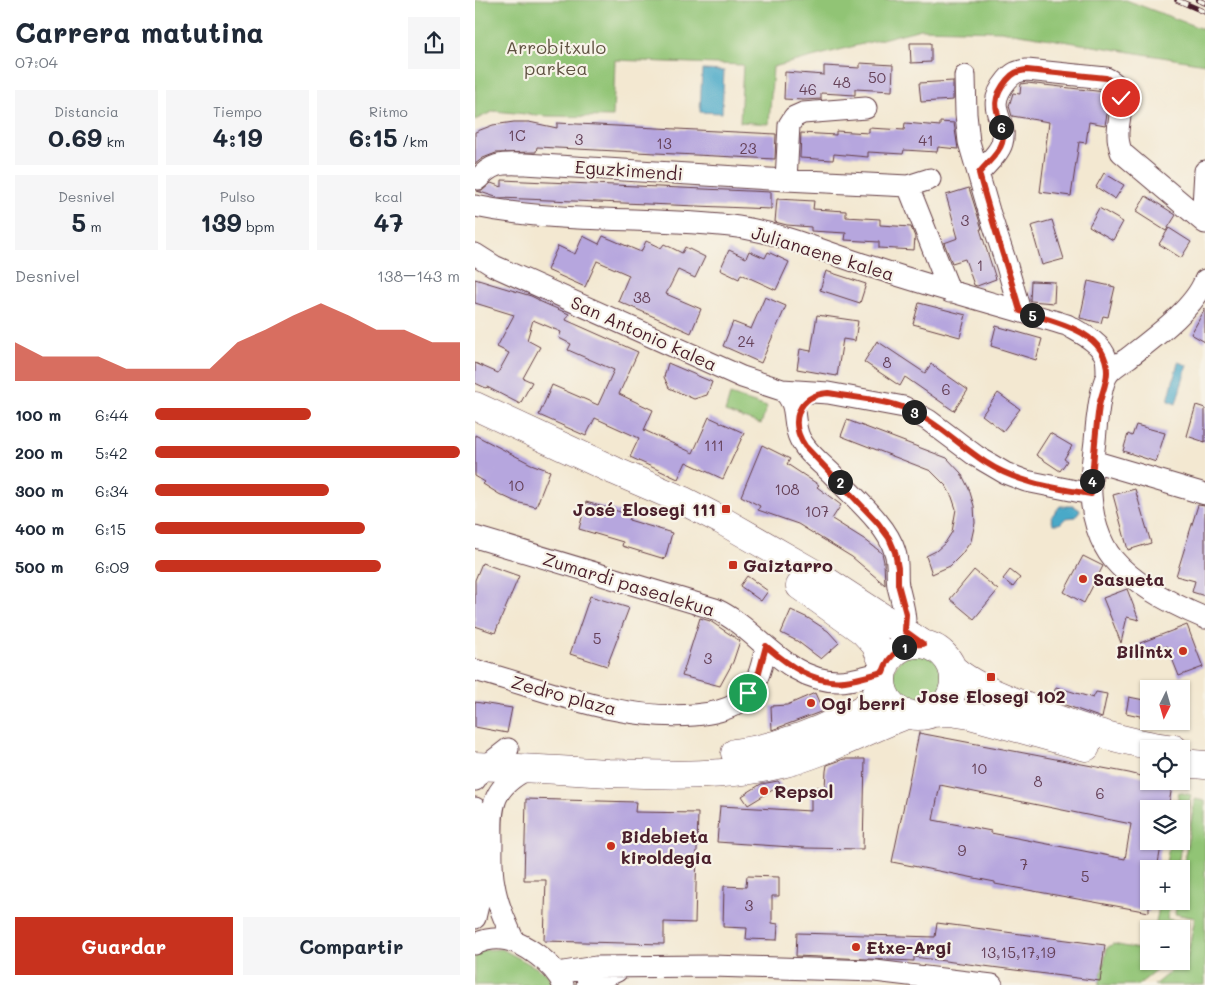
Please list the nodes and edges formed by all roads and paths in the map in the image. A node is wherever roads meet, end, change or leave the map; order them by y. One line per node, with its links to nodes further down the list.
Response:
1 (965, 76): 4 (street)
2 (866, 108): 7 (street)
3 (1205, 171): 10 (street)
4 (979, 173): 10 (street); 14 (street)
5 (929, 178): 8 (street)
6 (478, 179): 7 (street, Eguzkimendi)
7 (786, 180): 8 (street, Eguzkimendi)
8 (909, 186): 13 (street)
9 (475, 206): 13 (street, Julianaene kalea)
10 (1205, 222)
11 (475, 254): 16 (street, San Antonio kalea)
12 (1205, 280): 15 (street)
13 (950, 292): 14 (street, Julianaene kalea)
14 (1020, 311): 15 (street, Julianaene kalea)
15 (1107, 374): 21 (street)
16 (782, 390): 17 (street, San Antonio kalea); 20 (street)
17 (820, 394): 20 (street); 22 (street, San Antonio kalea)
18 (475, 406): 27 (main road)
19 (475, 419): 25 (main road)
20 (796, 419): 27 (street)
21 (1093, 461): 22 (street); 23 (street)
22 (1091, 494): 26 (street)
23 (1205, 494)
24 (475, 537): 28 (street, Zumardi pasealekua)
25 (834, 609): 31 (main road); 32 (street)
26 (1205, 618)
27 (914, 638): 29 (main road); 31 (main road)
28 (766, 646): 30 (street, Zedro plaza); 32 (street, Zumardi pasealekua)
29 (953, 668): 33 (main road); 34 (main road)
30 (475, 670)
31 (883, 673): 32 (street, Zumardi pasealekua); 33 (main road); 38 (main road)
32 (854, 679)
33 (921, 714): 37 (main road); 41 (main road)
34 (1140, 743)
35 (1190, 750): 36 (main road)
36 (1205, 751)
37 (1140, 758)
38 (477, 762): 41 (main road); 42 (street)
39 (1190, 764): 40 (main road)
40 (1205, 765)
41 (528, 769): 42 (street)
42 (483, 811): 43 (street); 45 (street)
43 (477, 851): 44 (street)
44 (475, 918)
45 (514, 941): 46 (street); 48 (street)
46 (475, 944)
47 (627, 967): 48 (street); 49 (street); 50 (street)
48 (560, 979)
49 (587, 985)
50 (993, 985)

